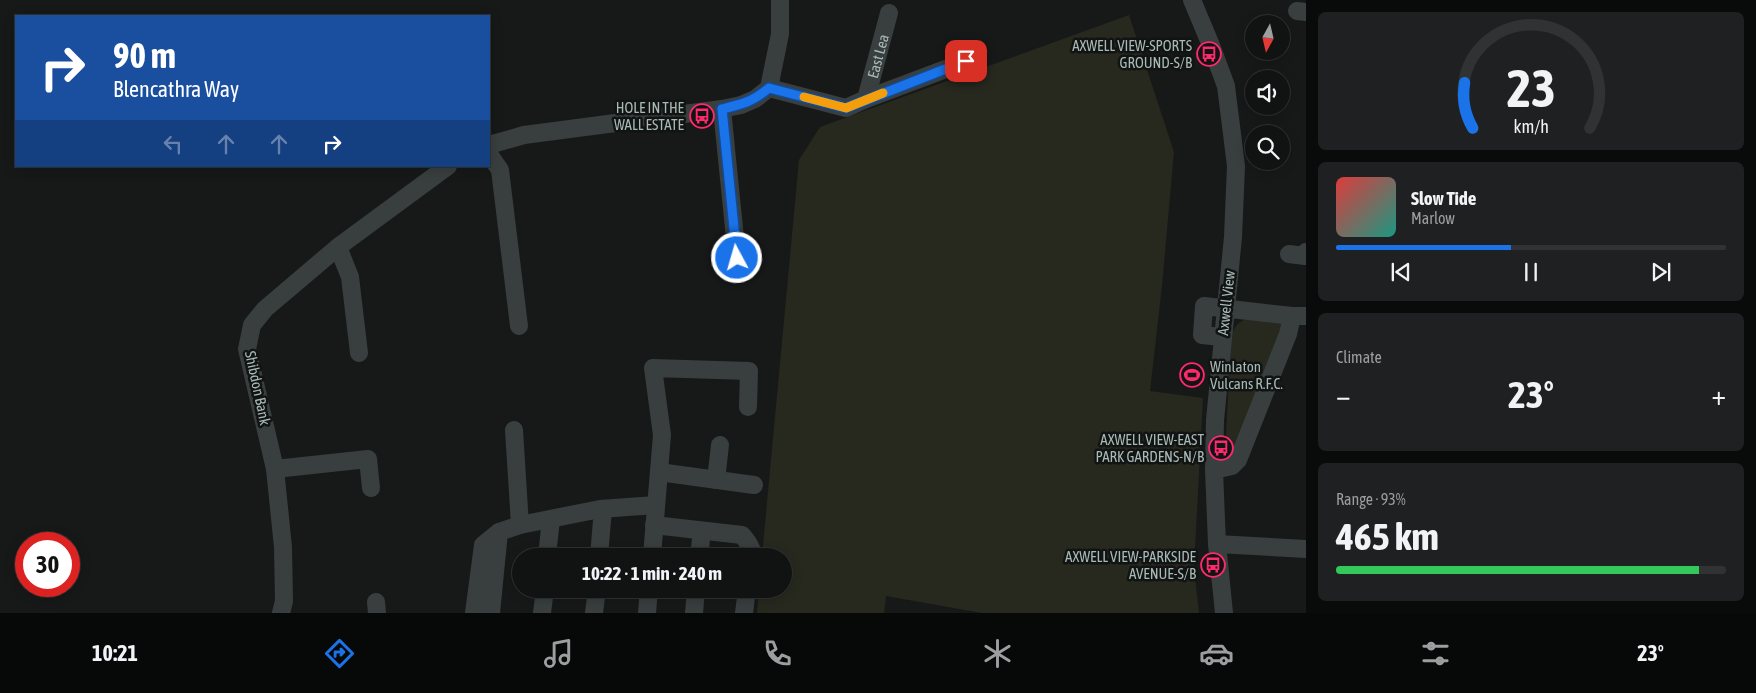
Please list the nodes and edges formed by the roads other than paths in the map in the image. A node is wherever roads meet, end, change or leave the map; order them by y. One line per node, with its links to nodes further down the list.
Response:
1 (780, 0): 5 (street)
2 (1192, 0): 13 (street, Axwell View)
3 (889, 13): 6 (street, East Lea)
4 (966, 61): 6 (street, East Lea)
5 (769, 88): 6 (street, East Lea); 7 (street)
6 (866, 99)
7 (722, 109): 8 (street); 12 (street)
8 (490, 144)
9 (490, 155): 15 (street)
10 (447, 167): 11 (street, Shibdon Bank)
11 (338, 247): 16 (street); 20 (street, Shibdon Bank)
12 (737, 258)
13 (1225, 308): 14 (street); 21 (street, Axwell View)
14 (1299, 316): 21 (street)
15 (519, 326)
16 (359, 353)
17 (748, 407): 22 (street)
18 (514, 430): 29 (street)
19 (720, 445): 23 (street)
20 (275, 469): 25 (street); 45 (street, Shibdon Bank)
21 (1214, 470): 33 (street, Axwell View)
22 (658, 472): 23 (street); 26 (street)
23 (716, 480): 24 (street)
24 (754, 486)
25 (371, 488)
26 (656, 505): 27 (street); 30 (street)
27 (603, 509): 28 (street); 35 (street)
28 (551, 519): 29 (street); 34 (street)
29 (520, 525): 32 (street)
30 (654, 526): 31 (street); 36 (street)
31 (702, 531): 37 (street); 38 (street)
32 (499, 532): 46 (street); 47 (street)
33 (1217, 544): 39 (street); 53 (street, Axwell View)
34 (549, 548)
35 (600, 548)
36 (653, 548)
37 (701, 548)
38 (751, 548)
39 (1306, 549)
40 (543, 598): 48 (street)
41 (595, 598): 49 (street)
42 (648, 598): 50 (street)
43 (695, 598): 51 (street)
44 (746, 598): 52 (street)
45 (281, 613)
46 (474, 613)
47 (491, 613)
48 (542, 613)
49 (594, 613)
50 (647, 613)
51 (694, 613)
52 (744, 613)
53 (1224, 613)

